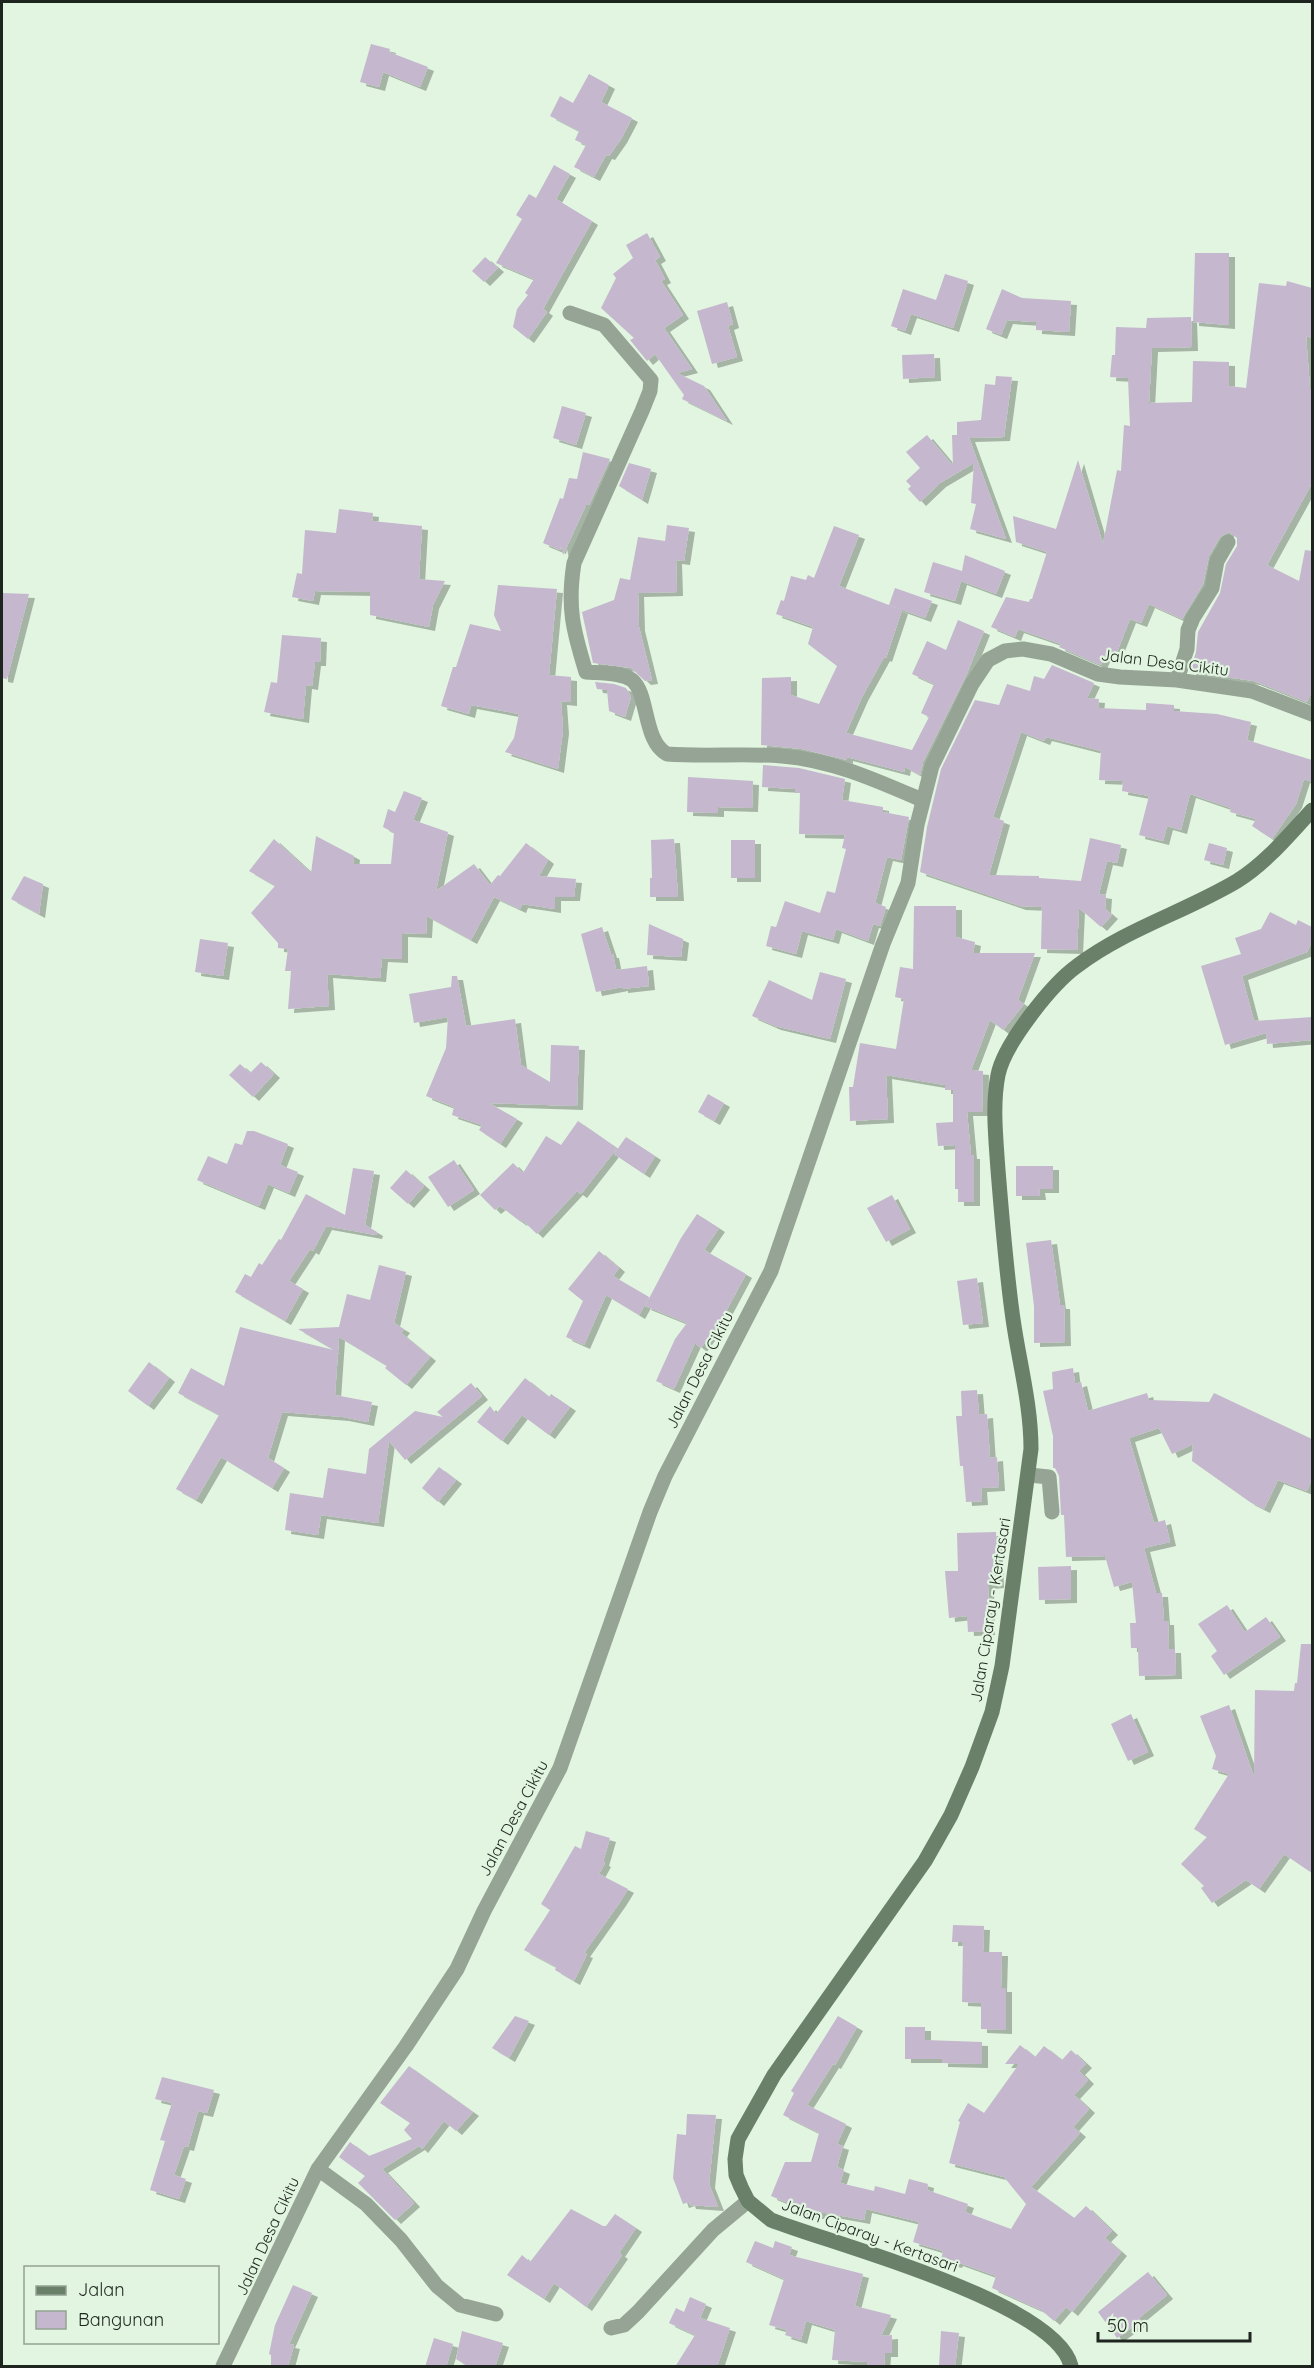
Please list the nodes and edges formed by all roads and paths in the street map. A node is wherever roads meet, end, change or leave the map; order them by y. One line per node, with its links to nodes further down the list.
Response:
1 (570, 313): 5 (street)
2 (1228, 542): 3 (street)
3 (1177, 680): 4 (street, Jalan Desa Cikitu); 5 (street, Jalan Desa Cikitu)
4 (1312, 714)
5 (922, 800): 9 (street, Jalan Desa Cikitu)
6 (1312, 810): 7 (main road, Jalan Ciparay - Kertasari)
7 (1029, 1475): 8 (street); 10 (main road, Jalan Ciparay - Kertasari)
8 (1052, 1512)
9 (318, 2169): 11 (street); 13 (street, Jalan Desa Cikitu)
10 (748, 2201): 12 (street); 14 (main road, Jalan Ciparay - Kertasari)
11 (496, 2314)
12 (611, 2328)
13 (223, 2367)
14 (1071, 2367)

